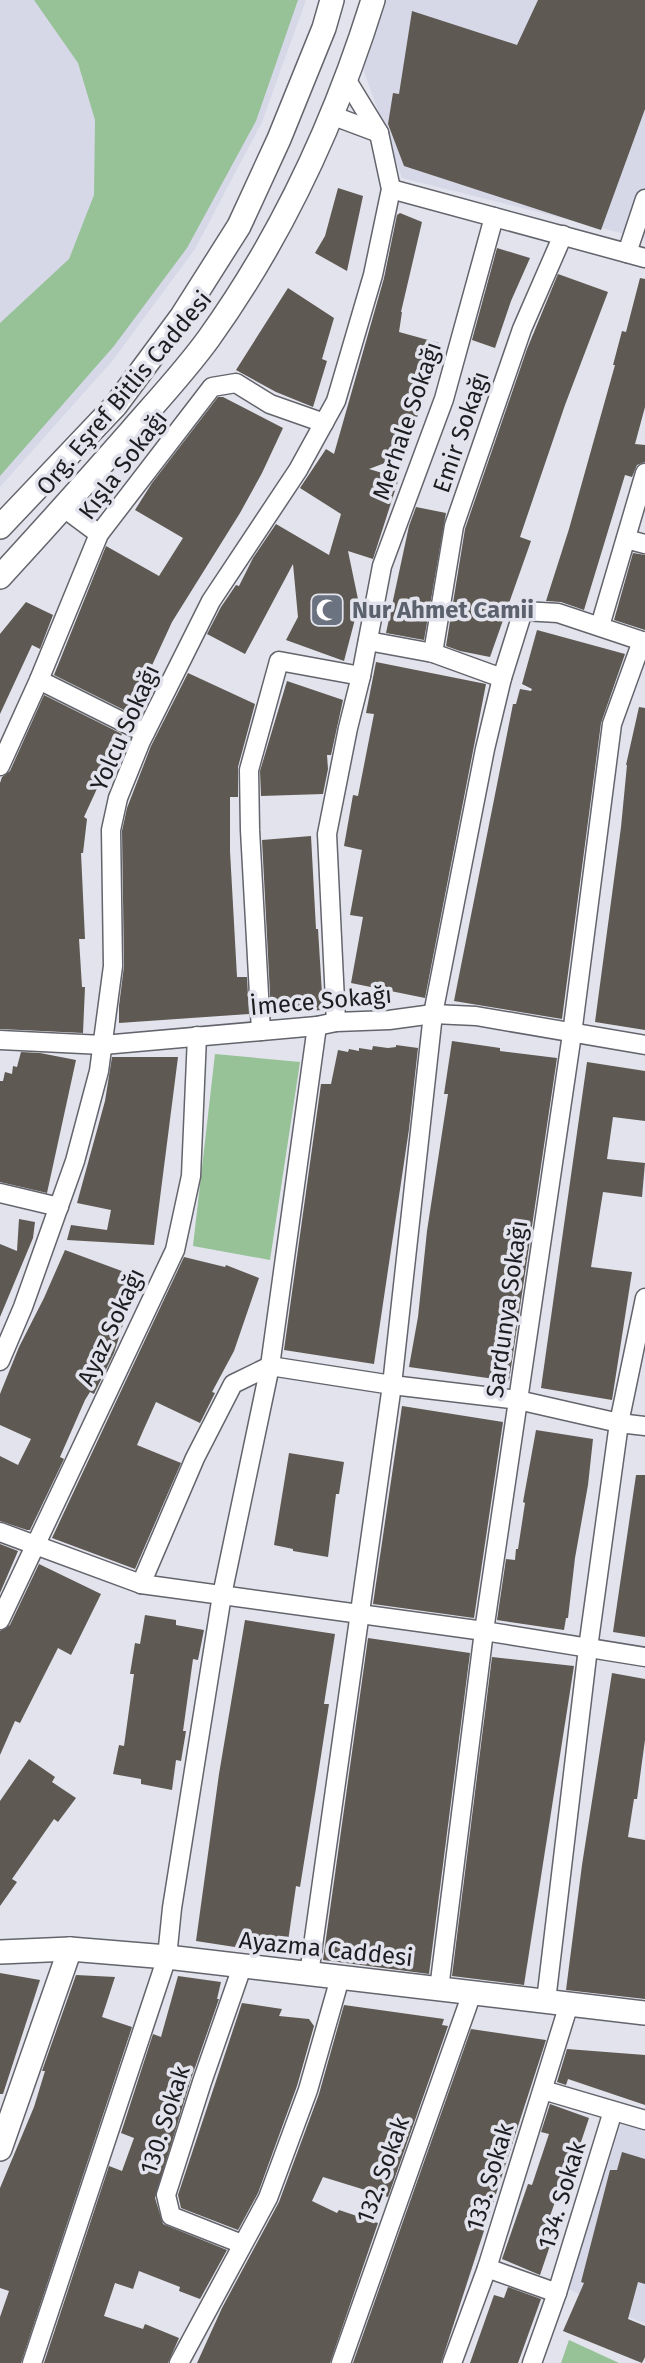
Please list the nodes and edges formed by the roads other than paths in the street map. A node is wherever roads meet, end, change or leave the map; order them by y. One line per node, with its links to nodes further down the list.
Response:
1 (332, 0): 15 (street, Org. Eşref Bitlis Caddesi)
2 (373, 0): 3 (street, Org. Eşref Bitlis Caddesi)
3 (346, 79): 4 (street, Org. Eşref Bitlis Caddesi); 5 (street)
4 (331, 115): 5 (street); 14 (street, Org. Eşref Bitlis Caddesi)
5 (379, 133): 6 (street)
6 (391, 189): 8 (street); 12 (street, Yolcu Sokağı)
7 (645, 199): 10 (street)
8 (495, 217): 9 (street); 21 (street, Merhale Sokağı)
9 (563, 235): 10 (street); 23 (street, Emir Sokağı)
10 (627, 253): 11 (street)
11 (645, 258)
12 (324, 423): 16 (street, Kışla Sokağı); 27 (street, Yolcu Sokağı)
13 (645, 473): 17 (street)
14 (64, 508): 16 (street); 19 (street, Org. Eşref Bitlis Caddesi)
15 (0, 527)
16 (99, 534): 26 (street, Kışla Sokağı)
17 (626, 539): 18 (street); 20 (street)
18 (645, 544)
19 (0, 577)
20 (600, 626): 22 (street); 25 (street)
21 (368, 641): 23 (street); 24 (street, Merhale Sokağı)
22 (643, 642): 33 (street, Sardunya Sokağı)
23 (433, 653): 25 (street)
24 (361, 676): 30 (street, Merhale Sokağı); 32 (street)
25 (502, 678): 29 (street)
26 (39, 680): 27 (street); 28 (street, Kışla Sokağı)
27 (145, 733): 36 (street, Yolcu Sokağı)
28 (0, 766)
29 (433, 1014): 30 (street, İmece Sokağı); 33 (street, İmece Sokağı); 43 (street)
30 (336, 1022): 31 (street, İmece Sokağı)
31 (317, 1026): 32 (street, İmece Sokağı); 42 (street)
32 (261, 1031): 34 (street, İmece Sokağı)
33 (572, 1034): 37 (street, İmece Sokağı); 44 (street, Sardunya Sokağı)
34 (197, 1037): 36 (street, İmece Sokağı); 48 (street, Ayaz Sokağı)
35 (0, 1040): 36 (street, İmece Sokağı)
36 (103, 1045): 39 (street, Yolcu Sokağı)
37 (645, 1045)
38 (0, 1193): 39 (street)
39 (59, 1207): 41 (street, Yolcu Sokağı)
40 (645, 1298): 45 (street)
41 (0, 1361)
42 (270, 1366): 43 (street); 49 (street); 50 (street)
43 (392, 1385): 44 (street); 51 (street)
44 (518, 1400): 45 (street); 53 (street, Sardunya Sokağı)
45 (619, 1423): 46 (street); 54 (street)
46 (645, 1426)
47 (0, 1532): 48 (street)
48 (37, 1545): 49 (street); 52 (street, Ayaz Sokağı)
49 (141, 1584): 50 (street)
50 (222, 1595): 51 (street); 58 (street)
51 (360, 1614): 53 (street); 60 (street)
52 (0, 1620)
53 (484, 1631): 54 (street); 62 (street, Sardunya Sokağı)
54 (588, 1648): 55 (street); 64 (street)
55 (645, 1657)
56 (70, 1949): 57 (street, Ayazma Caddesi); 58 (street, Ayazma Caddesi); 70 (street)
57 (0, 1952)
58 (167, 1957): 59 (street, Ayazma Caddesi); 74 (street)
59 (242, 1967): 60 (street, Ayazma Caddesi); 71 (street, 130. Sokak)
60 (309, 1974): 61 (street, Ayazma Caddesi)
61 (340, 1978): 62 (street, Ayazma Caddesi); 71 (street)
62 (439, 1989): 63 (street, Ayazma Caddesi)
63 (472, 1993): 64 (street, Ayazma Caddesi); 76 (street, 132. Sokak)
64 (546, 2001): 65 (street, Ayazma Caddesi)
65 (569, 2004): 66 (street, Ayazma Caddesi); 67 (street, 133. Sokak)
66 (645, 2013)
67 (543, 2090): 68 (street); 72 (street, 133. Sokak)
68 (613, 2110): 69 (street); 73 (street, 134. Sokak)
69 (645, 2120)
70 (0, 2149)
71 (242, 2244): 75 (street)
72 (487, 2269): 73 (street); 77 (street, 133. Sokak)
73 (557, 2293): 78 (street, 134. Sokak)
74 (32, 2363)
75 (179, 2363)
76 (341, 2363)
77 (452, 2363)
78 (532, 2363)

